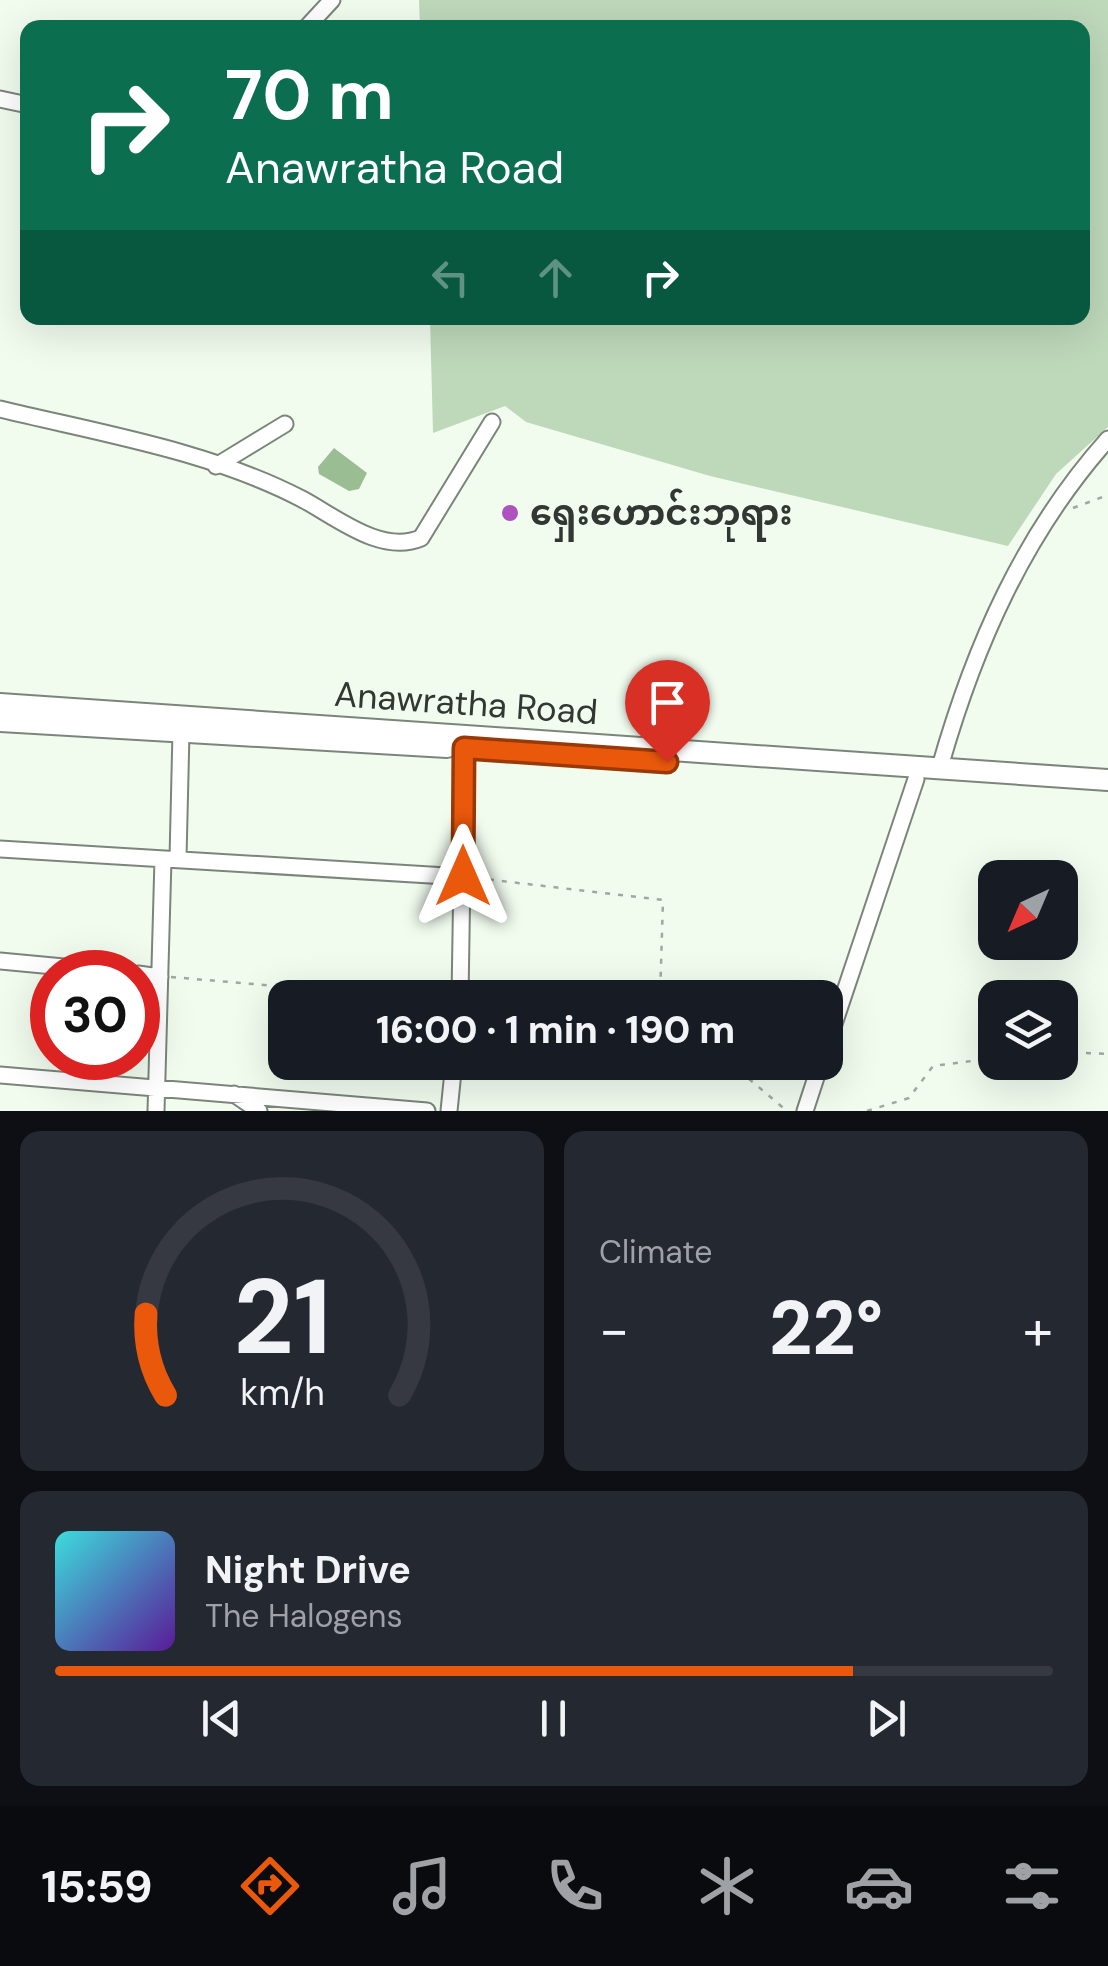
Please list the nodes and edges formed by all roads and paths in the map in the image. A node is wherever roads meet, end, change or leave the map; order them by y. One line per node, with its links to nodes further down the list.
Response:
1 (332, 0): 2 (street)
2 (313, 20)
3 (0, 409): 7 (street)
4 (492, 422): 7 (street)
5 (285, 424): 7 (street)
6 (1108, 440): 9 (street)
7 (216, 466)
8 (1108, 495): 9 (path)
9 (1052, 510): 18 (street)
10 (0, 704): 12 (main road, Anawratha Road)
11 (0, 720): 12 (main road, Anawratha Road)
12 (143, 722): 13 (main road, Anawratha Road); 14 (main road, Anawratha Road)
13 (260, 729): 14 (main road, Anawratha Road); 15 (main road, Anawratha Road)
14 (181, 732): 22 (street)
15 (380, 738): 16 (main road, Anawratha Road); 17 (main road, Anawratha Road)
16 (498, 743): 17 (main road, Anawratha Road); 18 (main road, Anawratha Road)
17 (464, 748): 23 (street)
18 (925, 771): 19 (main road, Anawratha Road); 20 (main road, Anawratha Road); 30 (street)
19 (1108, 780)
20 (1108, 793)
21 (0, 849): 22 (street)
22 (171, 858): 23 (street); 26 (street)
23 (463, 876): 27 (street); 28 (path)
24 (0, 962): 25 (street)
25 (30, 965)
26 (160, 976): 29 (path)
27 (460, 980)
28 (661, 980)
29 (268, 985)
30 (843, 1001)
31 (1078, 1053): 32 (path)
32 (1108, 1054)
33 (978, 1060): 47 (path)
34 (0, 1075): 39 (street)
35 (158, 1080): 39 (street)
36 (452, 1080): 44 (street)
37 (750, 1080): 45 (path)
38 (815, 1080): 46 (street)
39 (158, 1086): 40 (street); 41 (street)
40 (230, 1092): 42 (street); 43 (street)
41 (156, 1111)
42 (260, 1111)
43 (427, 1111)
44 (449, 1111)
45 (787, 1111)
46 (805, 1111)
47 (867, 1111)

